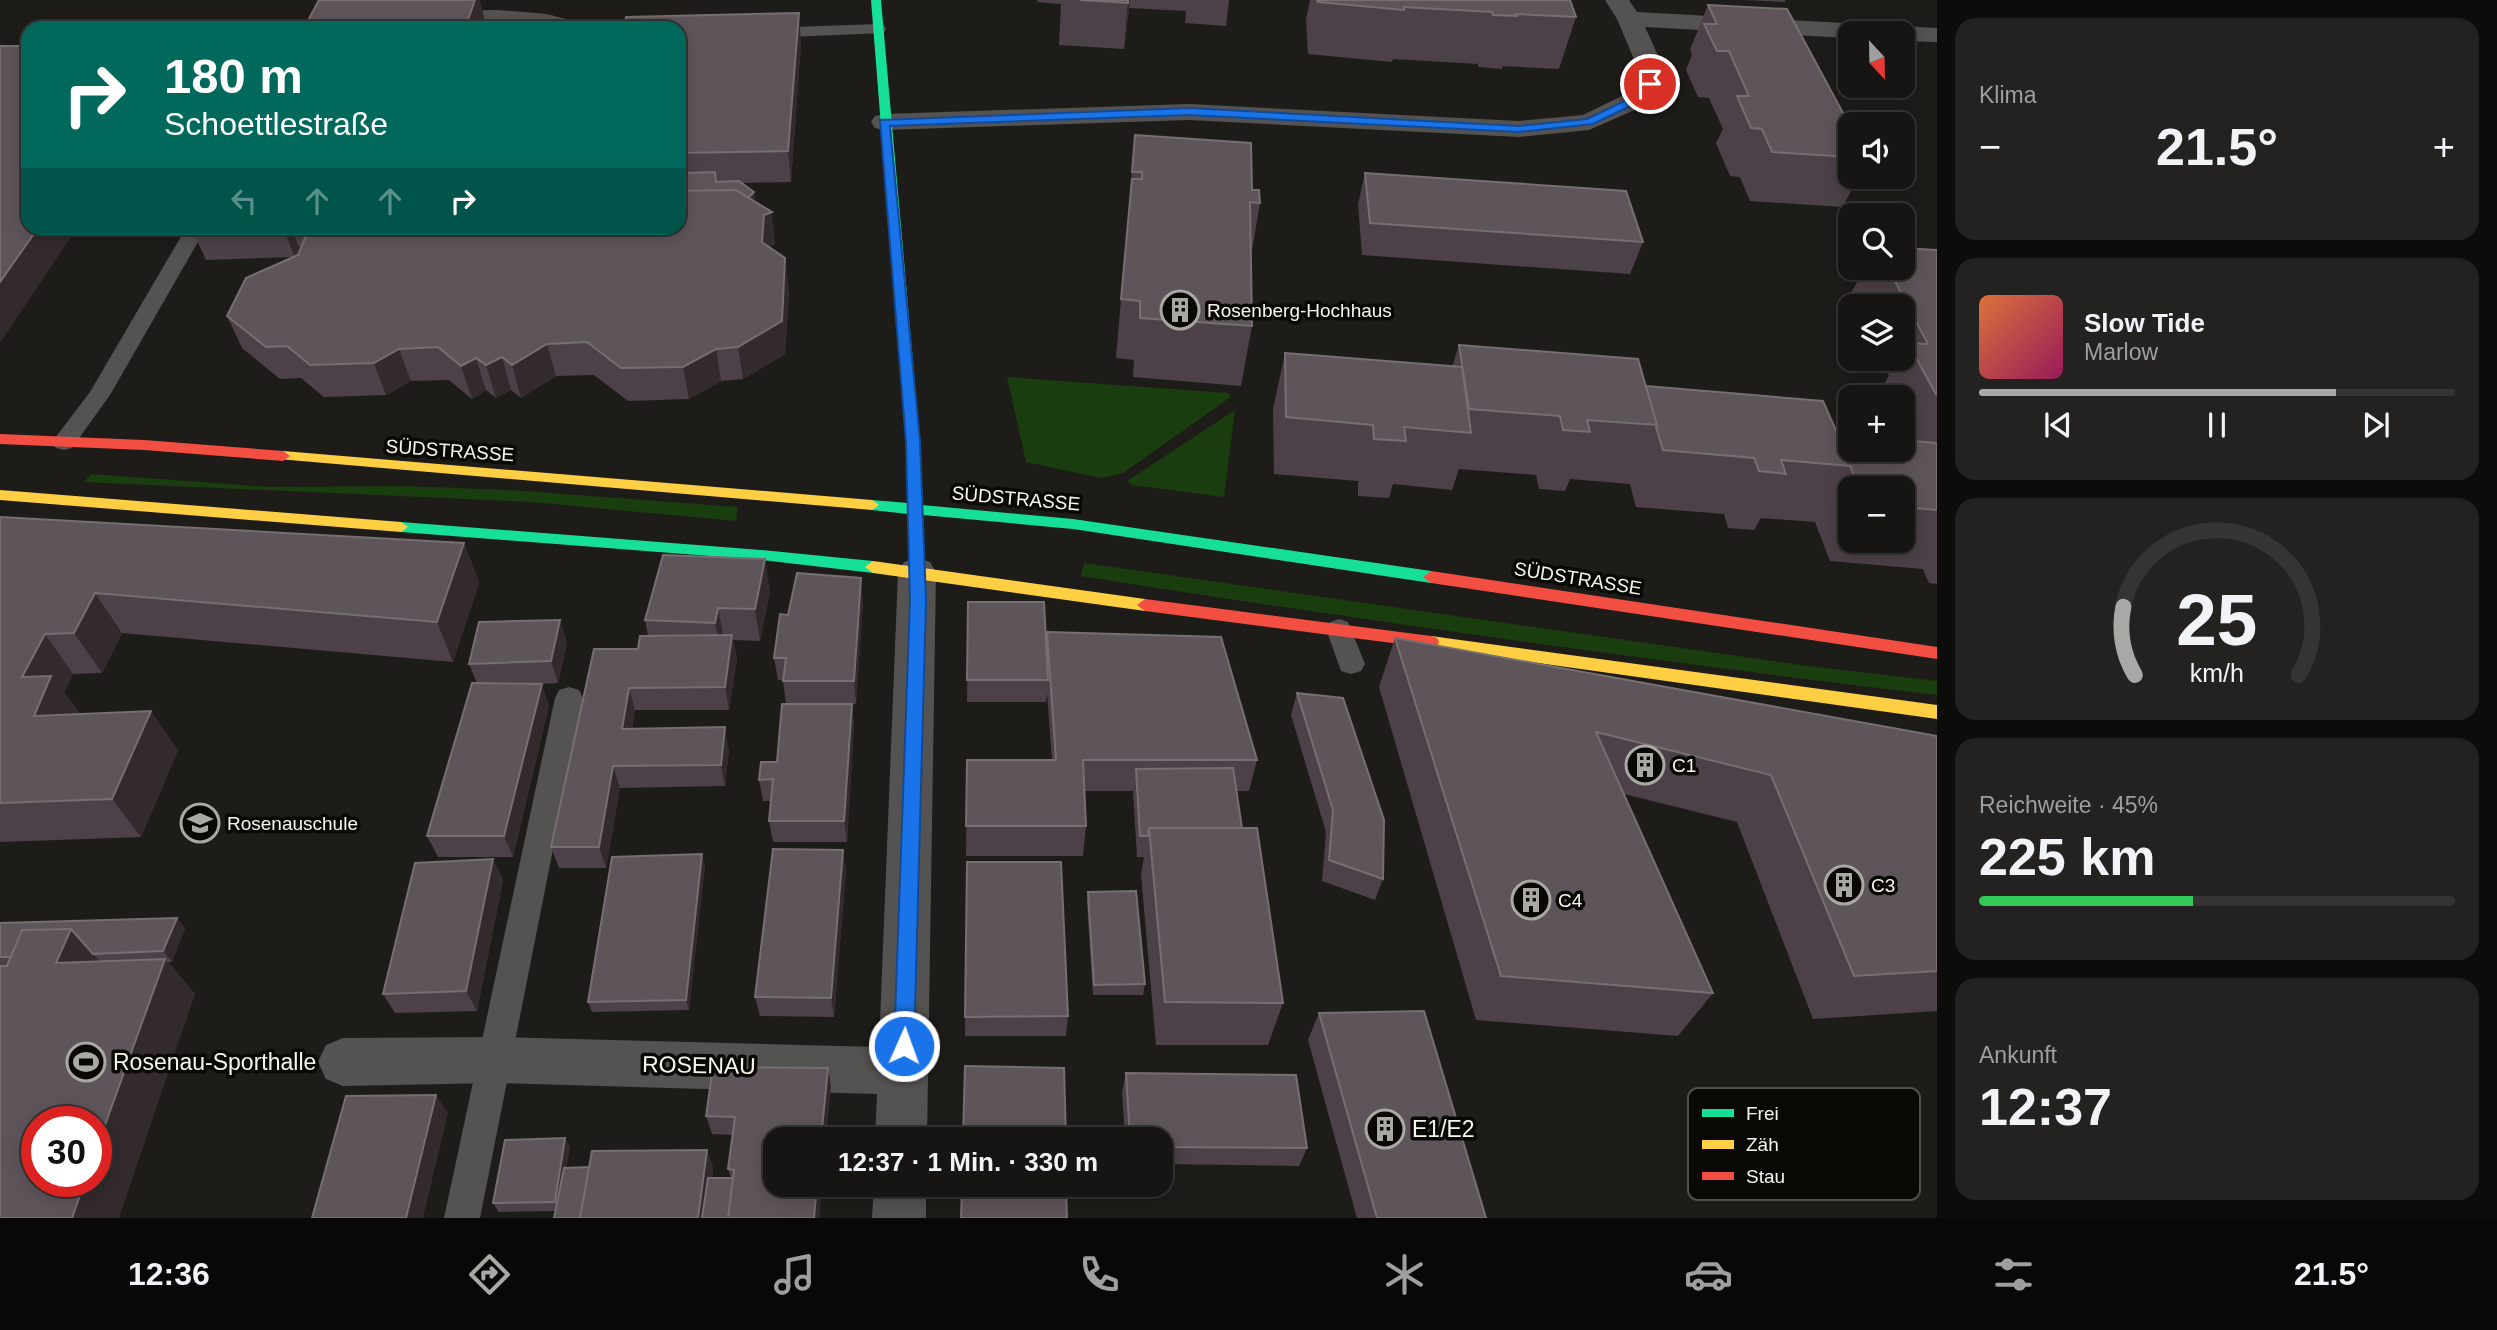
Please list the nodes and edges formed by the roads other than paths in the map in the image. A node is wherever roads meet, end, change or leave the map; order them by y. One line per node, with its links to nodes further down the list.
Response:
1 (876, 0): 5 (main road)
2 (1623, 9): 7 (street); 8 (street)
3 (438, 16): 4 (lane)
4 (556, 21)
5 (878, 29): 6 (lane); 8 (main road)
6 (744, 34)
7 (1937, 35)
8 (884, 122): 13 (main road)
9 (192, 235): 11 (lane)
10 (0, 439): 11 (main road, SÜDSTRASSE)
11 (64, 442): 13 (main road, SÜDSTRASSE)
12 (0, 495): 14 (main road)
13 (915, 510): 14 (main road); 16 (main road, SÜDSTRASSE)
14 (917, 572): 15 (main road); 22 (street)
15 (1339, 629): 17 (lane); 19 (main road)
16 (1937, 653)
17 (1351, 664)
18 (569, 698): 20 (lane)
19 (1937, 712)
20 (495, 1060): 21 (street, ROSENAU); 22 (street, ROSENAU); 25 (lane)
21 (343, 1062)
22 (904, 1071): 23 (street)
23 (902, 1127)
24 (900, 1197): 26 (street)
25 (462, 1218)
26 (899, 1218)

